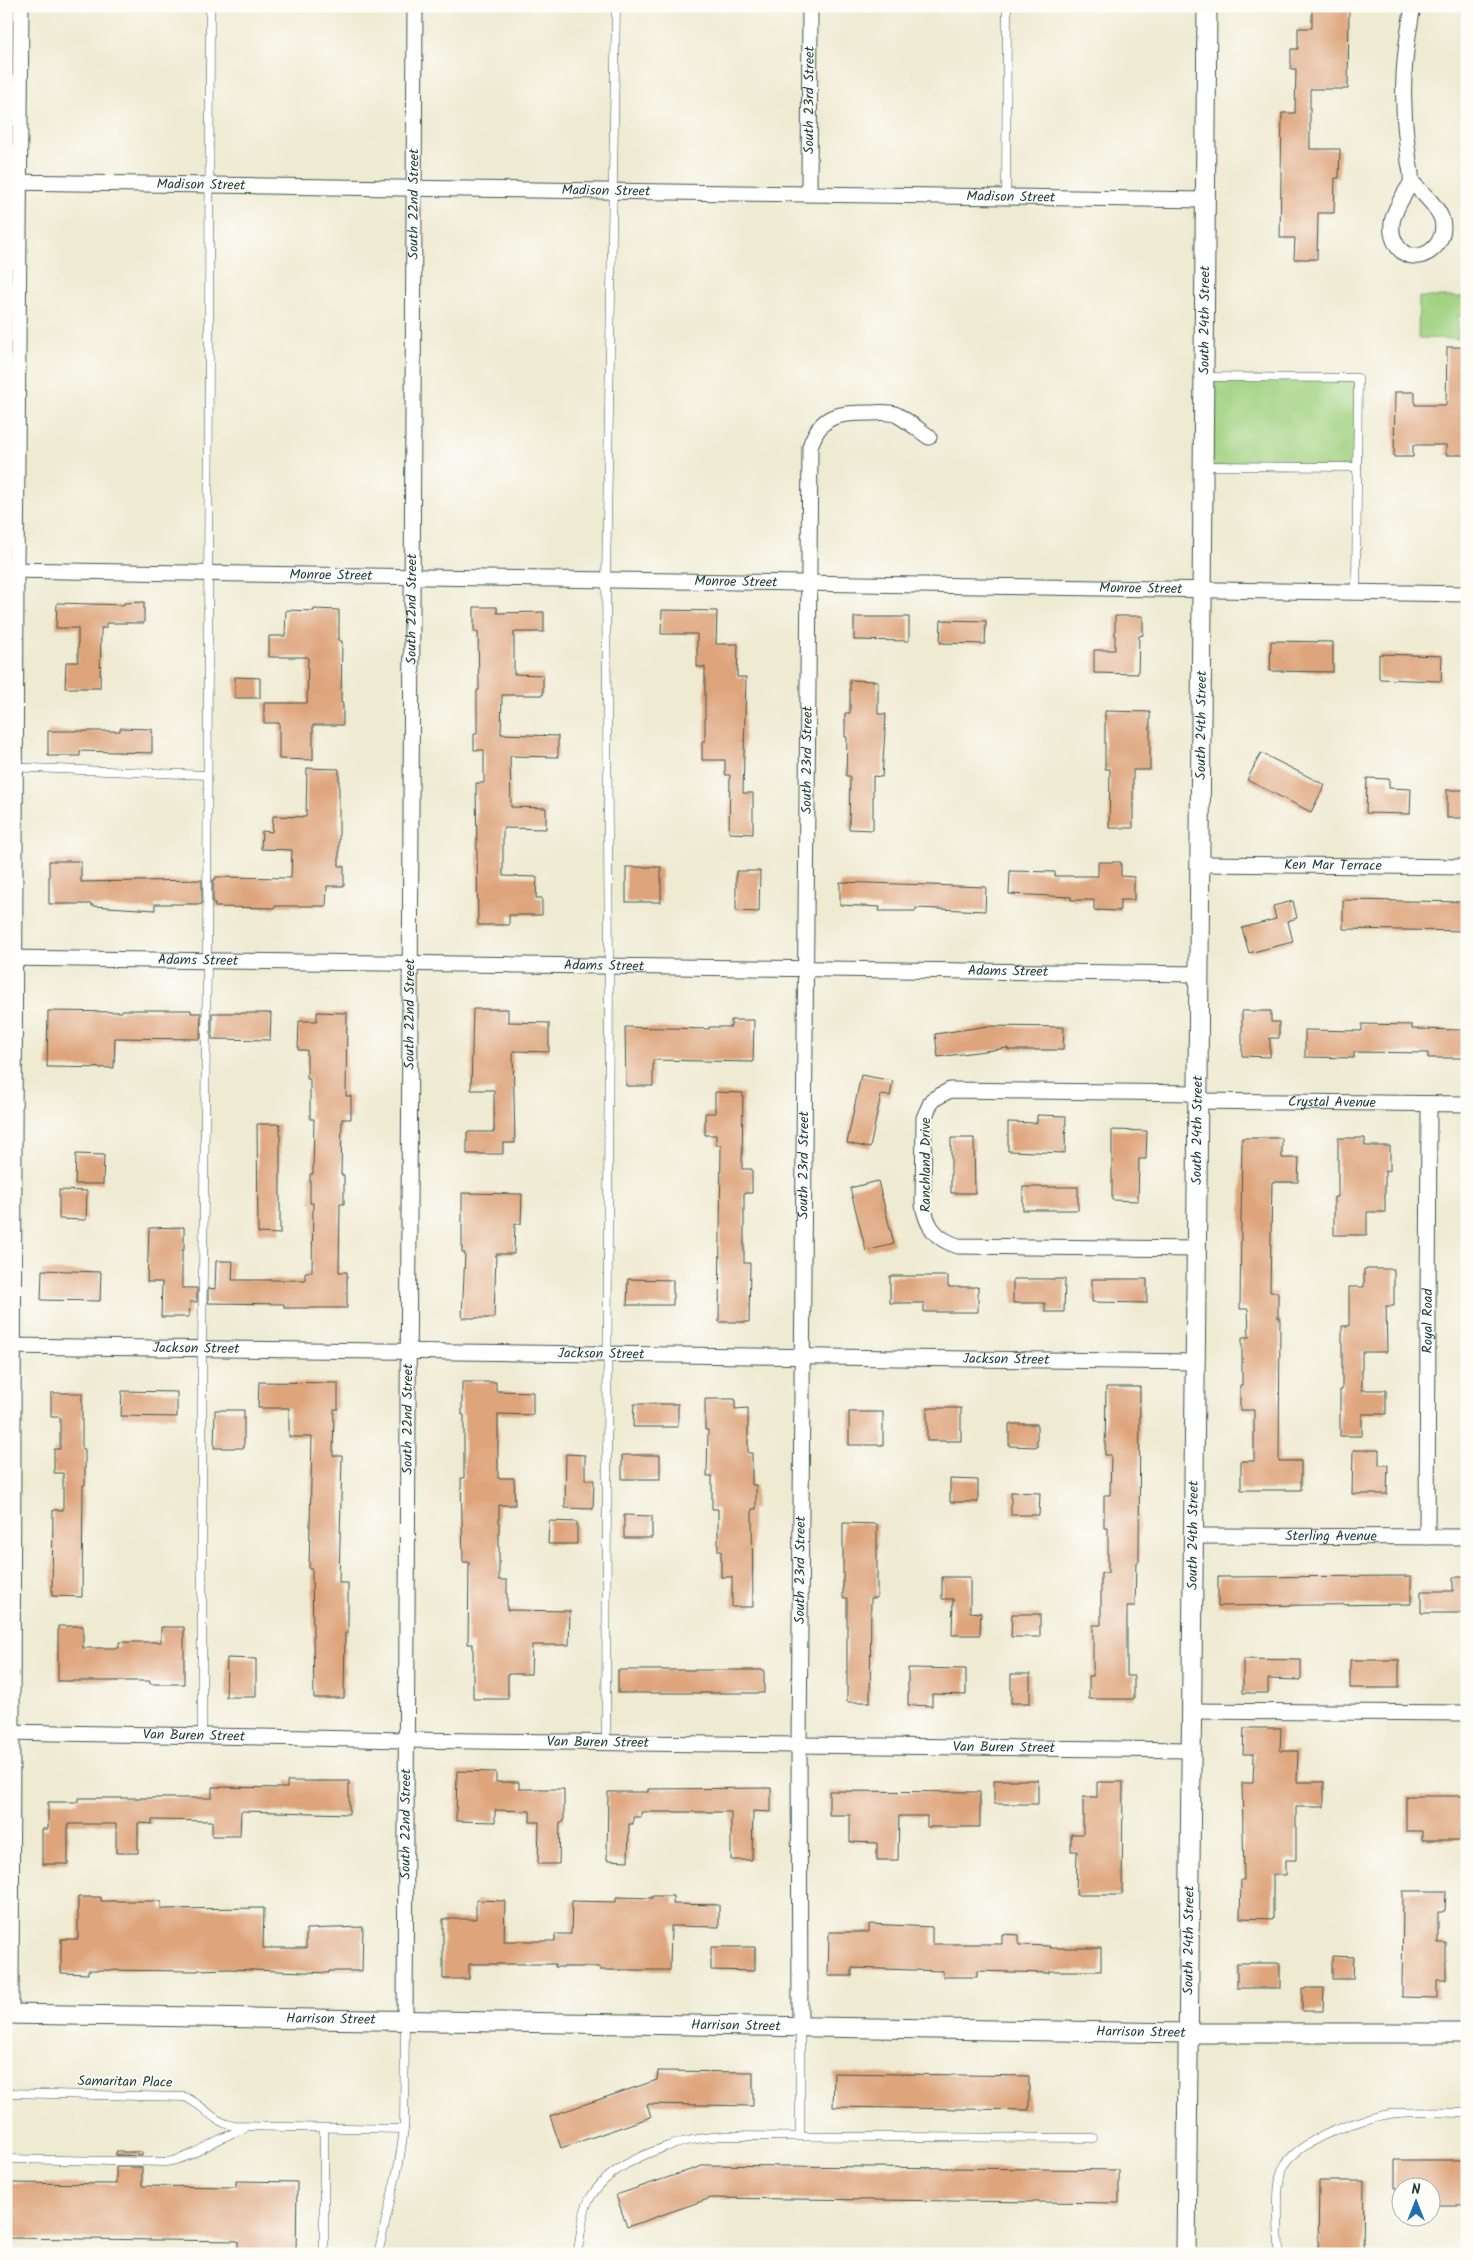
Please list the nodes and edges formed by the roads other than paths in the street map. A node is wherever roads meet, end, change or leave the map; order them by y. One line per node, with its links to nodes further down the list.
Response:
1 (21, 6): 10 (street)
2 (210, 6): 11 (lane)
3 (415, 6): 12 (street, South 22nd Street)
4 (616, 6): 13 (lane)
5 (810, 6): 14 (street, South 23rd Street)
6 (1007, 6): 15 (lane)
7 (1207, 6): 16 (street, South 24th Street)
8 (1412, 6): 9 (street)
9 (1411, 181): 9 (street)
10 (13, 182): 11 (street, Madison Street); 18 (street)
11 (210, 186): 12 (street, Madison Street); 23 (lane)
12 (415, 190): 13 (street, Madison Street); 24 (street, South 22nd Street)
13 (611, 192): 14 (street, Madison Street); 25 (lane)
14 (809, 194): 15 (street, Madison Street)
15 (1006, 197): 16 (street, Madison Street)
16 (1206, 200): 17 (street, South 24th Street)
17 (1205, 377): 20 (street, South 24th Street); 21 (lane)
18 (12, 382): 22 (street)
19 (929, 436): 26 (street, South 23rd Street)
20 (1204, 466): 21 (lane); 27 (street, South 24th Street)
21 (1357, 467): 28 (lane)
22 (11, 570): 23 (street, Monroe Street); 30 (street)
23 (207, 574): 24 (street, Monroe Street); 31 (lane)
24 (412, 577): 25 (street, Monroe Street); 36 (street, South 22nd Street)
25 (606, 580): 26 (street, Monroe Street); 37 (lane)
26 (807, 582): 27 (street, Monroe Street); 38 (street, South 23rd Street)
27 (1204, 589): 28 (street, Monroe Street); 32 (street, South 24th Street)
28 (1356, 591): 29 (street, Monroe Street)
29 (1467, 594)
30 (11, 767): 31 (lane); 34 (street)
31 (207, 774): 35 (lane)
32 (1201, 864): 33 (street, Ken Mar Terrace); 39 (street, South 24th Street)
33 (1467, 867)
34 (11, 958): 35 (street, Adams Street); 43 (street)
35 (207, 960): 36 (street, Adams Street); 46 (lane)
36 (410, 964): 37 (street, Adams Street); 47 (street, South 22nd Street)
37 (609, 966): 38 (street, Adams Street); 48 (lane)
38 (805, 968): 39 (street, Adams Street); 49 (street, South 23rd Street)
39 (1200, 974): 40 (street, South 24th Street)
40 (1198, 1097): 41 (street, Crystal Avenue); 44 (street, South 24th Street); 44 (street, Ranchland Drive)
41 (1430, 1104): 42 (street, Crystal Avenue); 53 (street, Royal Road)
42 (1467, 1104)
43 (10, 1154): 45 (street)
44 (1196, 1249): 50 (street, South 24th Street)
45 (10, 1346): 46 (street, Jackson Street); 51 (street)
46 (202, 1349): 47 (street, Jackson Street); 58 (lane)
47 (409, 1352): 48 (street, Jackson Street); 59 (street, South 22nd Street)
48 (606, 1354): 49 (street, Jackson Street); 60 (lane)
49 (802, 1357): 50 (street, Jackson Street); 61 (street, South 23rd Street)
50 (1195, 1362): 52 (street, South 24th Street)
51 (9, 1534): 57 (street)
52 (1193, 1536): 53 (street, Sterling Avenue); 55 (street, South 24th Street)
53 (1427, 1537): 54 (street, Sterling Avenue)
54 (1467, 1537)
55 (1192, 1711): 56 (street); 62 (street, South 24th Street)
56 (1467, 1713)
57 (9, 1732): 58 (street, Van Buren Street); 63 (street)
58 (202, 1736): 59 (street, Van Buren Street)
59 (406, 1740): 60 (street, Van Buren Street); 64 (street, South 22nd Street)
60 (606, 1743): 61 (street, Van Buren Street)
61 (799, 1745): 62 (street, Van Buren Street); 65 (street, South 23rd Street)
62 (1191, 1750): 66 (street, South 24th Street)
63 (9, 2014): 64 (street, Harrison Street)
64 (406, 2020): 65 (street, Harrison Street); 72 (lane)
65 (800, 2025): 66 (street, Harrison Street); 73 (lane)
66 (1186, 2033): 67 (street, Harrison Street); 79 (street, South 24th Street)
67 (1467, 2034)
68 (6, 2093): 70 (lane, Samaritan Place)
69 (1467, 2113): 80 (lane)
70 (252, 2127): 71 (lane, Samaritan Place); 75 (lane)
71 (324, 2128): 72 (lane, Samaritan Place); 76 (lane)
72 (404, 2129): 77 (lane)
73 (800, 2136): 74 (lane); 78 (lane)
74 (1093, 2138)
75 (6, 2159)
76 (324, 2254)
77 (378, 2254)
78 (578, 2254)
79 (1186, 2254)
80 (1279, 2254)

